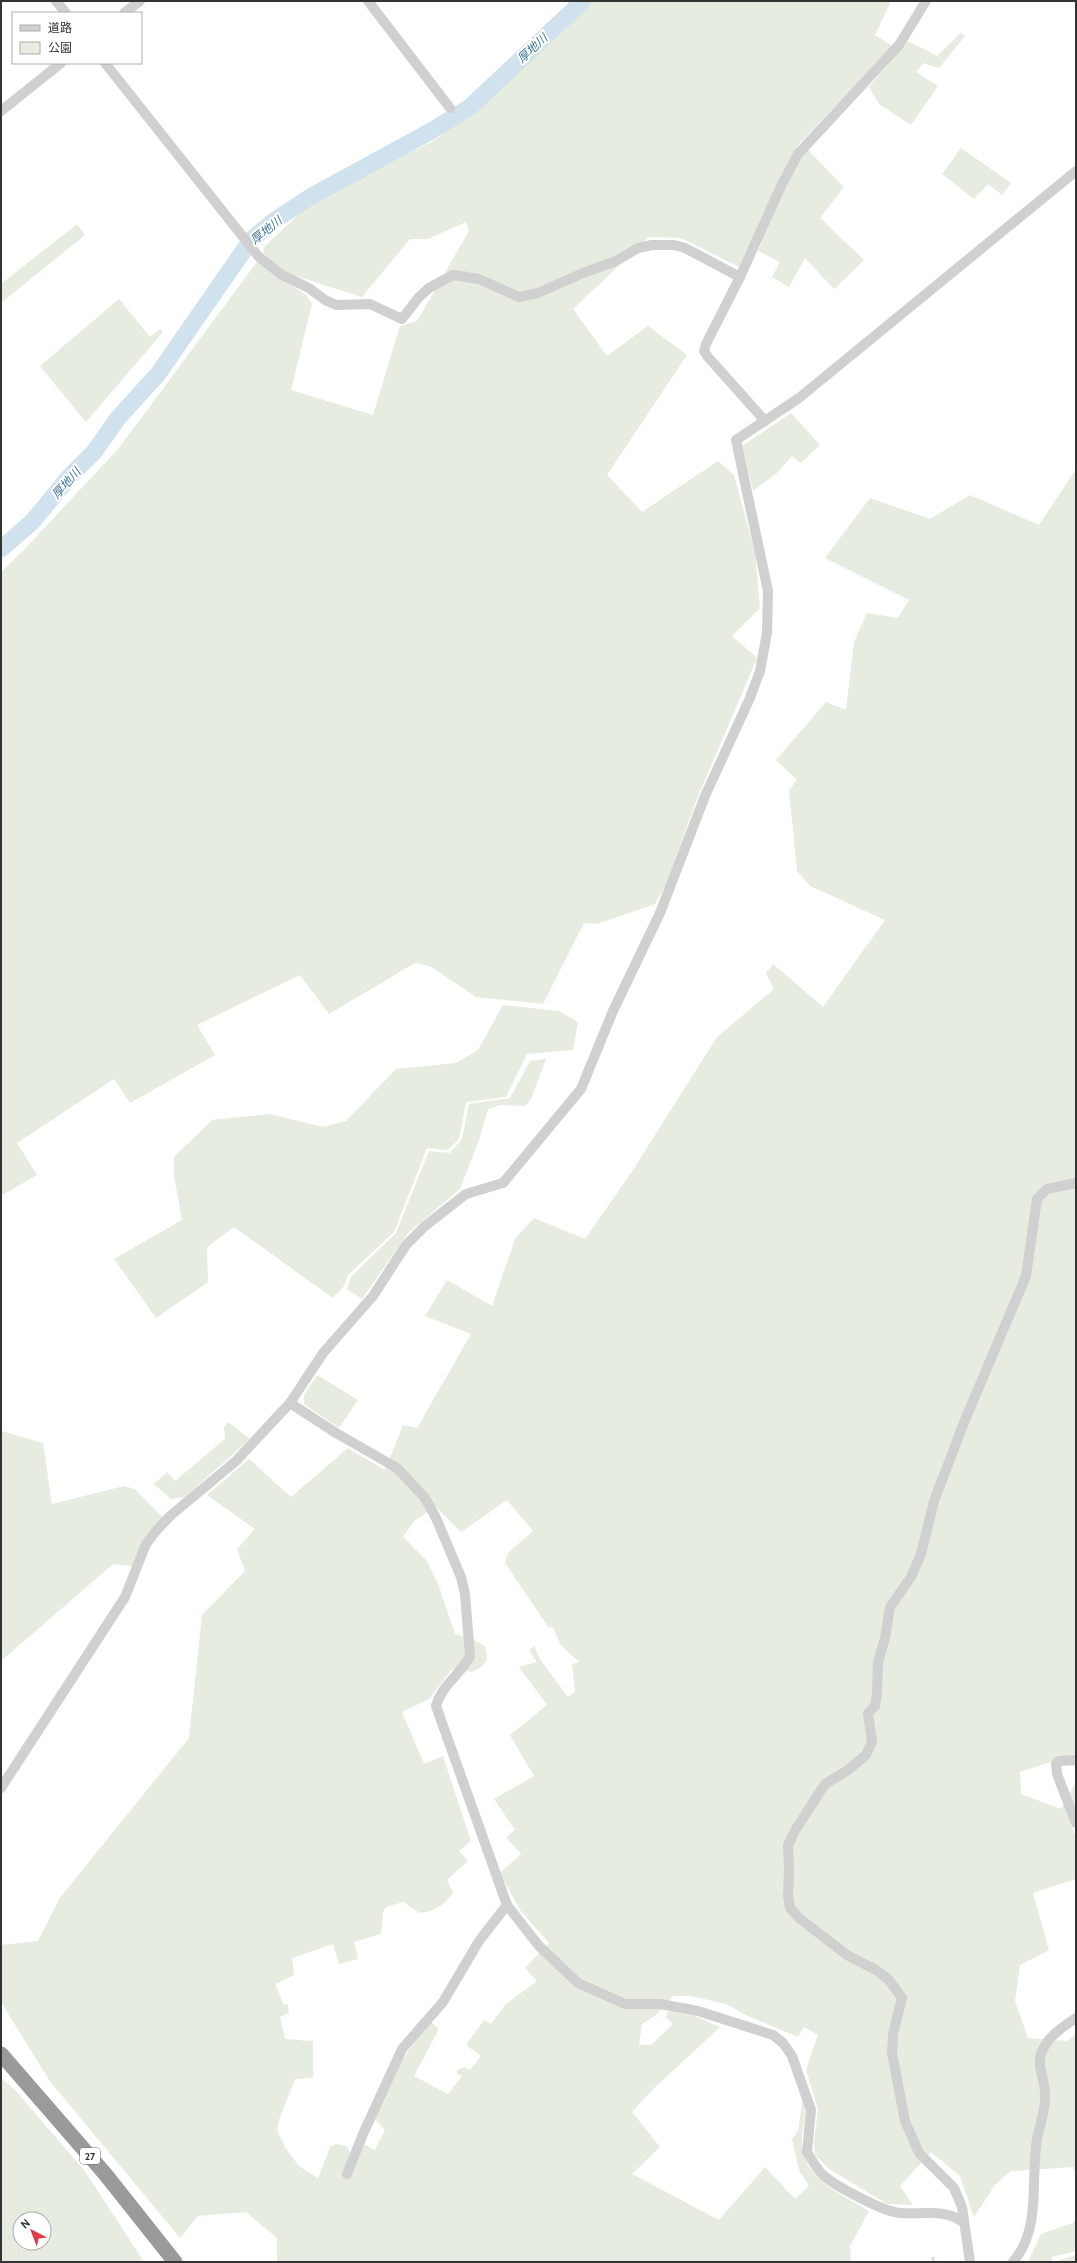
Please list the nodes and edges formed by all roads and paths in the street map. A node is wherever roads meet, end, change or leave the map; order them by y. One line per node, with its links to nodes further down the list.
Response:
1 (56, 1): 5 (street)
2 (140, 1): 6 (street)
3 (368, 1): 9 (street)
4 (926, 1): 12 (street)
5 (65, 12)
6 (125, 12)
7 (60, 64): 10 (street)
8 (106, 64): 12 (street)
9 (450, 108)
10 (1, 110)
11 (1076, 172): 13 (street)
12 (740, 277): 13 (street)
13 (765, 421): 15 (street)
14 (1076, 1183): 23 (street)
15 (290, 1403): 17 (street); 19 (street)
16 (1076, 1760): 18 (street)
17 (1, 1788)
18 (1076, 1823)
19 (507, 1905): 22 (street); 23 (street)
20 (1076, 2018): 26 (street)
21 (1, 2054): 24 (highway, 27)
22 (347, 2174)
23 (963, 2222): 25 (street)
24 (175, 2262)
25 (970, 2262)
26 (1013, 2262)

